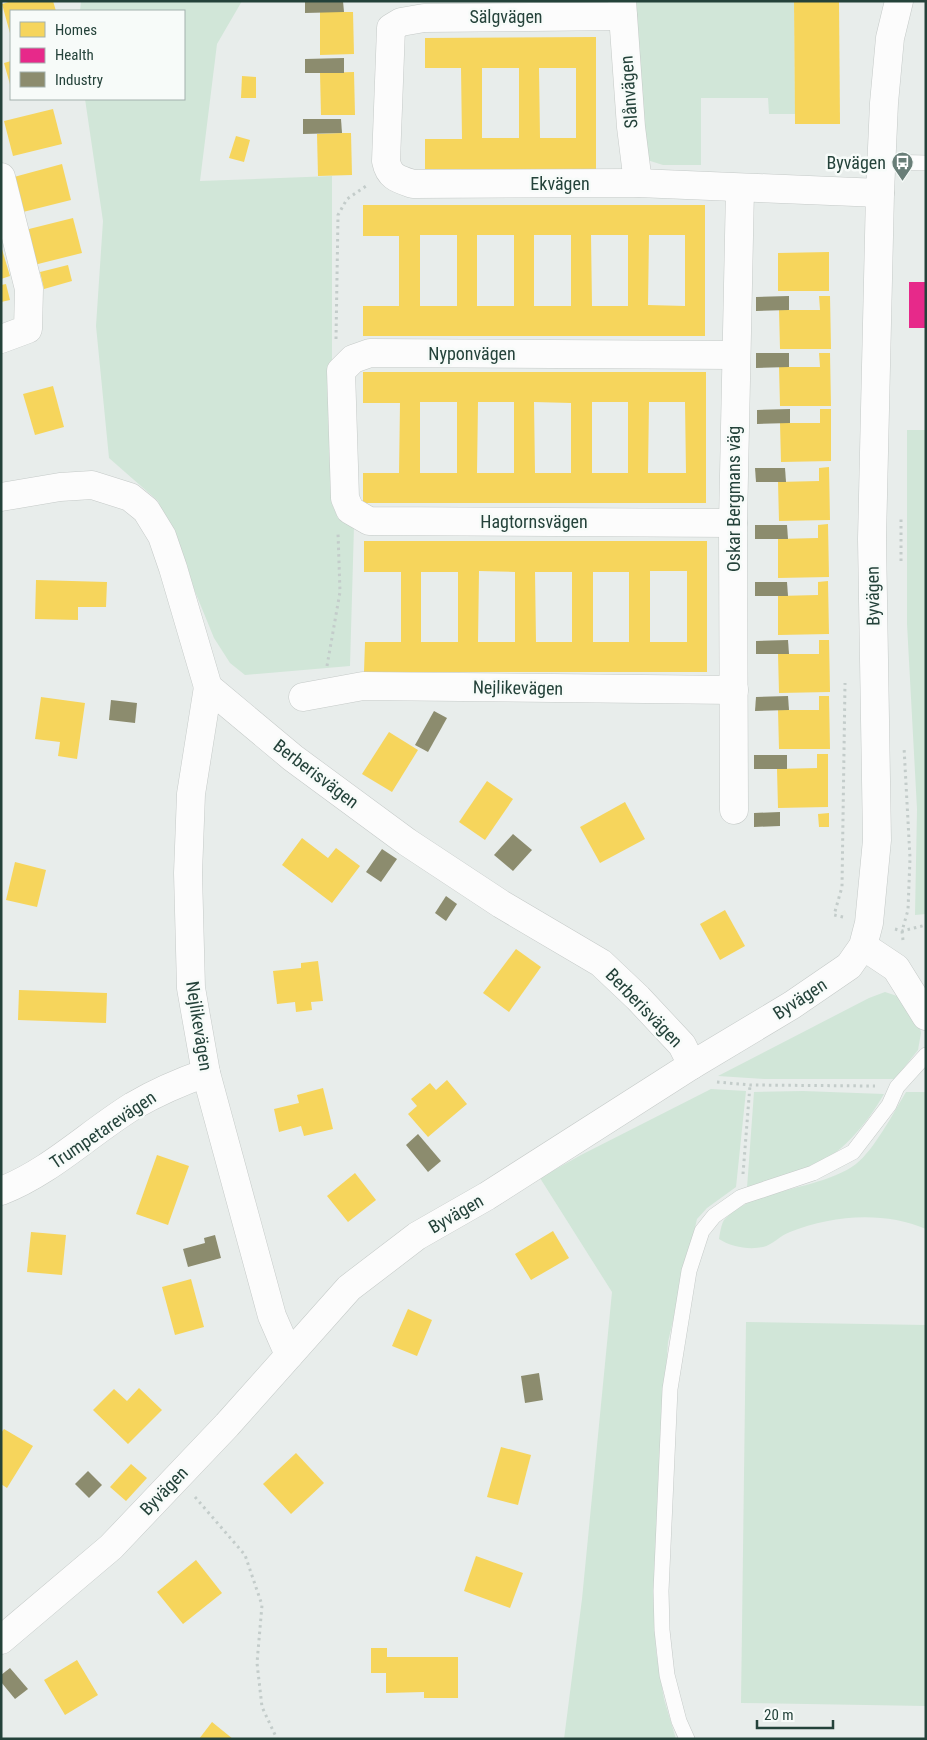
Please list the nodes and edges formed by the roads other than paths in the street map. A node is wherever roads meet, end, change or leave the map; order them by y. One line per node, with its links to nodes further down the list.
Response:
1 (898, 1): 3 (street, Byvägen)
2 (623, 9): 5 (street, Sälgvägen); 7 (street, Slånvägen)
3 (881, 162): 4 (lane); 9 (street, Byvägen)
4 (926, 163)
5 (388, 172): 7 (street, Ekvägen)
6 (1, 177): 10 (street)
7 (638, 183): 8 (street, Ekvägen)
8 (740, 189): 9 (street, Ekvägen); 11 (street, Oskar Bergmans väg)
9 (880, 192): 19 (street, Byvägen)
10 (1, 339)
11 (736, 355): 13 (street, Nyponvägen); 14 (street, Oskar Bergmans väg)
12 (1, 497): 15 (street)
13 (347, 504): 14 (street, Hagtornsvägen)
14 (733, 523): 16 (street, Oskar Bergmans väg)
15 (208, 687): 22 (street, Berberisvägen); 23 (street, Nejlikevägen)
16 (734, 690): 17 (street, Nejlikevägen); 18 (street, Oskar Bergmans väg)
17 (313, 695)
18 (734, 810)
19 (863, 946): 20 (street); 22 (street, Byvägen)
20 (926, 1016)
21 (926, 1055): 27 (lane)
22 (692, 1065): 25 (street, Byvägen)
23 (206, 1073): 24 (street, Trumpetarevägen); 25 (street, Nejlikevägen)
24 (1, 1191)
25 (289, 1355): 26 (street, Byvägen)
26 (1, 1640)
27 (687, 1739)

